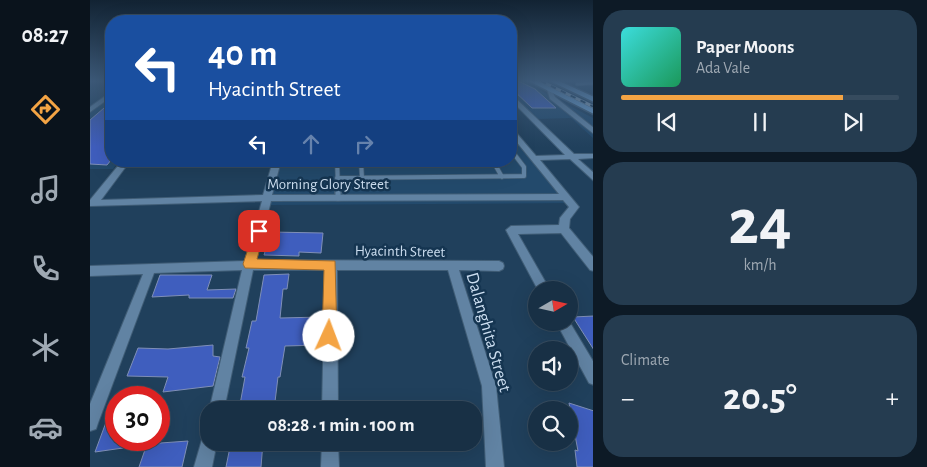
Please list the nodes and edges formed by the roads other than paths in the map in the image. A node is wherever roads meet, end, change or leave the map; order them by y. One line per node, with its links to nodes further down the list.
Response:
1 (518, 103): 8 (street)
2 (558, 103): 5 (street)
3 (575, 103): 4 (main road)
4 (593, 112)
5 (593, 132)
6 (517, 137): 9 (street)
7 (593, 156): 8 (street)
8 (571, 157): 9 (street); 19 (street)
9 (534, 158): 20 (street)
10 (517, 159): 16 (lane)
11 (121, 167): 23 (street)
12 (276, 167): 21 (street)
13 (337, 167): 17 (lane)
14 (361, 167): 18 (lane)
15 (496, 167): 16 (lane)
16 (502, 177): 18 (lane)
17 (338, 178): 18 (lane); 22 (lane)
18 (362, 178)
19 (593, 179)
20 (566, 197): 22 (street, Morning Glory Street); 24 (street)
21 (269, 198): 22 (street, Morning Glory Street); 23 (street, Morning Glory Street); 25 (street)
22 (338, 198)
23 (91, 203)
24 (564, 229): 29 (street); 32 (street)
25 (249, 264): 26 (street, Hyacinth Street); 30 (street, Hyacinth Street); 35 (street)
26 (331, 265): 28 (street, Hyacinth Street); 36 (street)
27 (499, 266): 28 (street, Hyacinth Street)
28 (452, 267): 42 (street, Dalanghita Street)
29 (593, 267)
30 (150, 269): 31 (street, Hyacinth Street); 37 (street)
31 (90, 271)
32 (539, 281)
33 (567, 331): 34 (street)
34 (593, 378)
35 (218, 401)
36 (330, 401)
37 (90, 422)
38 (207, 451): 40 (street)
39 (330, 451): 41 (street)
40 (203, 467)
41 (330, 467)
42 (494, 467)

